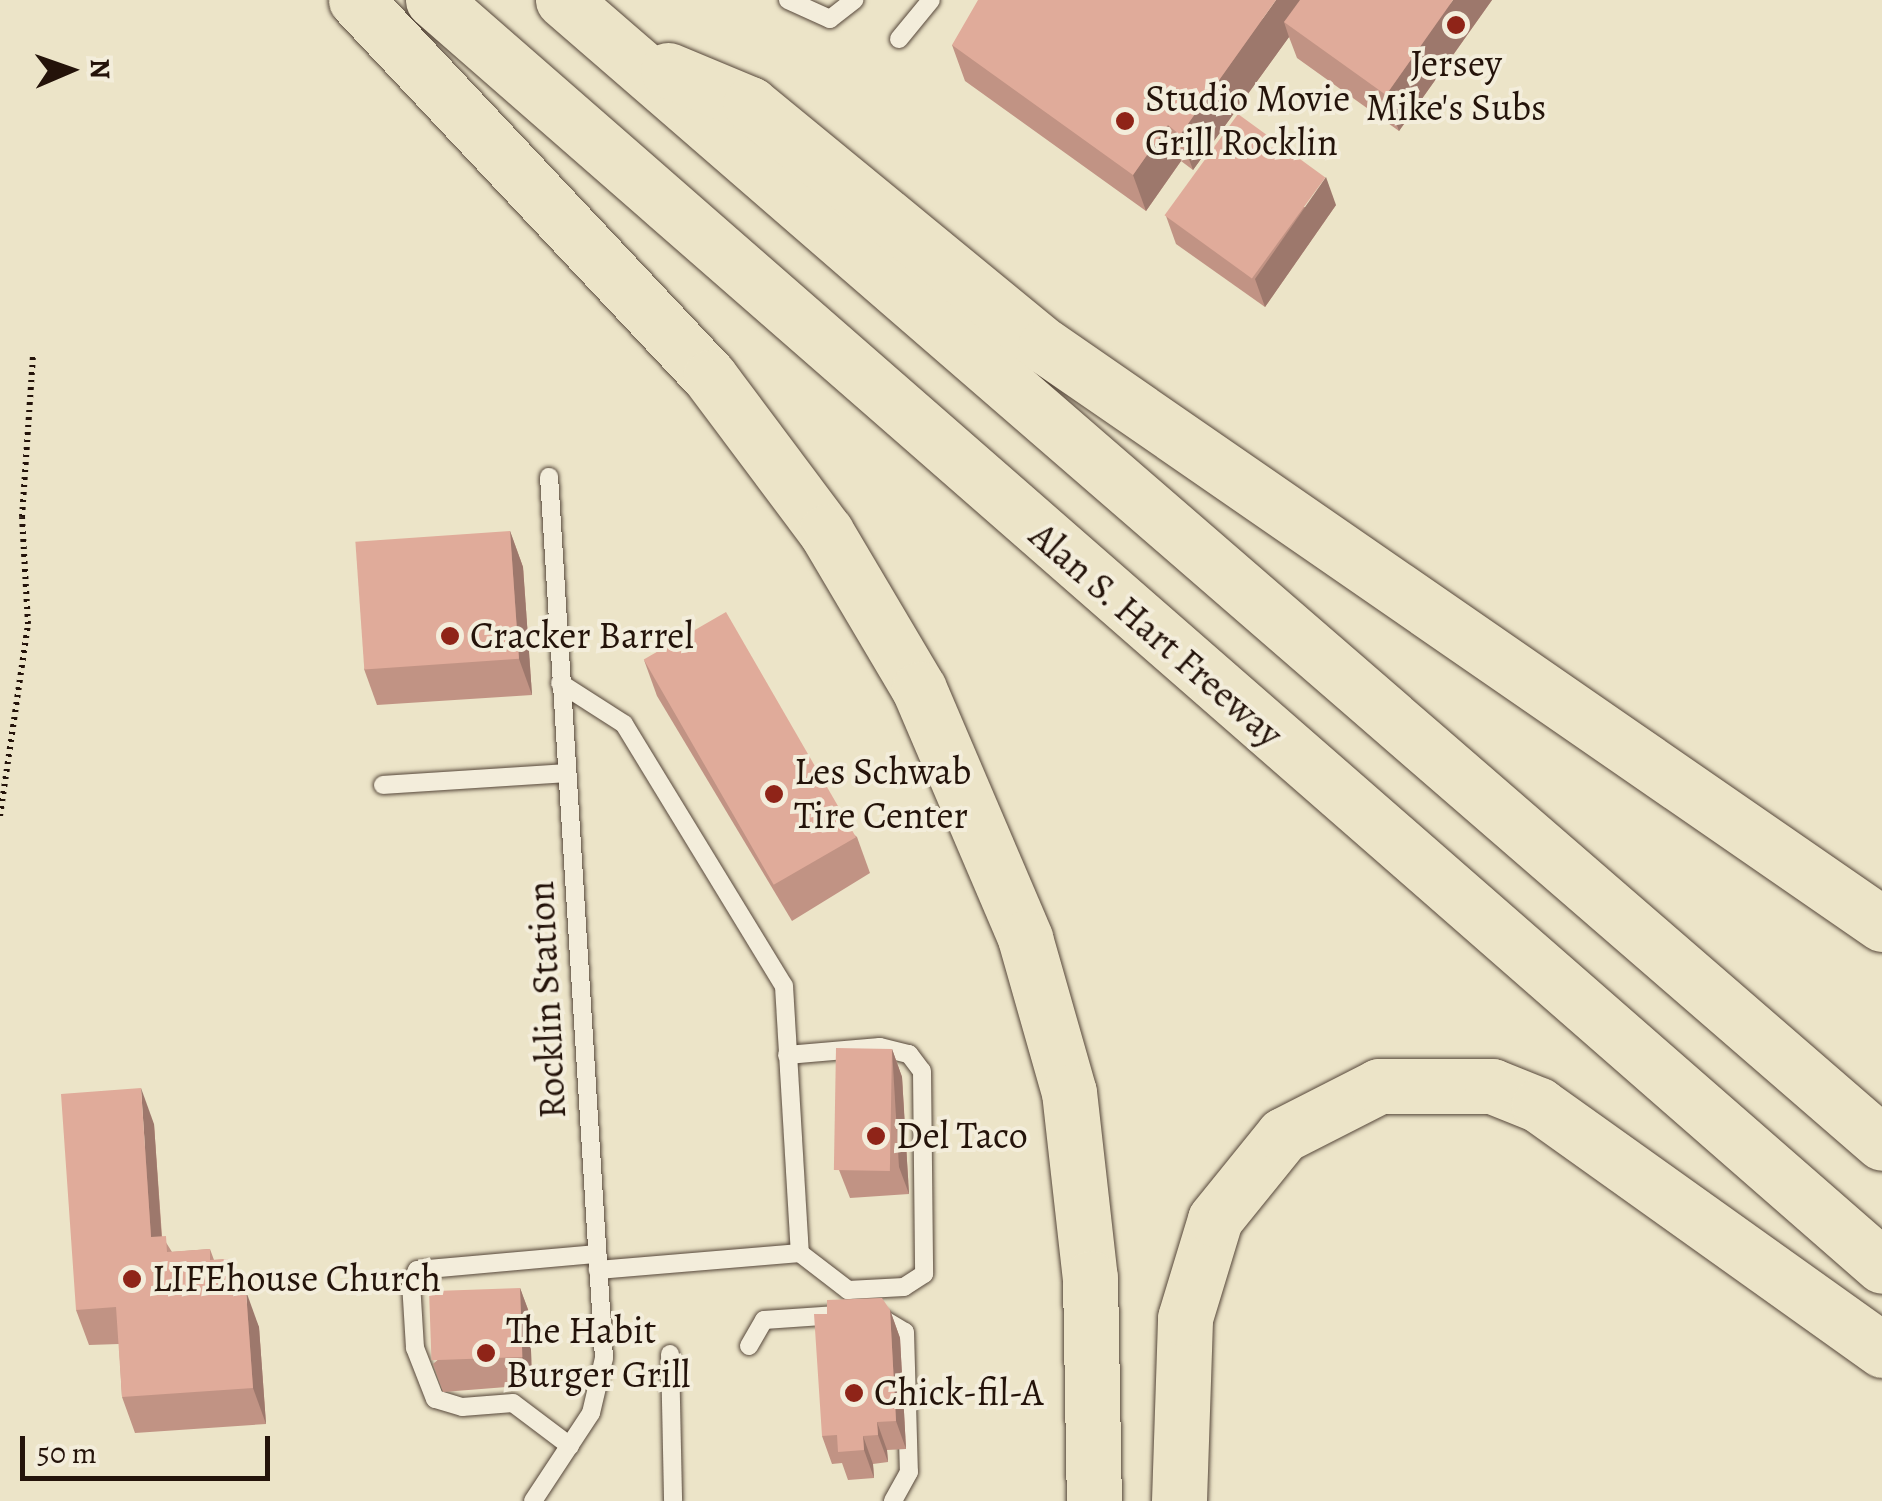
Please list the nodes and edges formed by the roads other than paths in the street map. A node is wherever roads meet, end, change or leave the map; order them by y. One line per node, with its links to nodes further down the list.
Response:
1 (356, 0): 27 (highway)
2 (433, 0): 18 (highway, Alan S. Hart Freeway)
3 (563, 0): 8 (highway)
4 (788, 0): 5 (lane)
5 (854, 0)
6 (931, 0): 7 (lane)
7 (900, 39)
8 (620, 50): 13 (highway); 15 (highway)
9 (548, 477): 10 (lane, Rocklin Station)
10 (560, 683): 11 (lane, Rocklin Station); 14 (lane)
11 (567, 773): 12 (lane); 17 (lane, Rocklin Station)
12 (383, 785)
13 (1882, 924)
14 (787, 1055): 16 (lane); 16 (lane)
15 (1882, 1142)
16 (800, 1253): 17 (lane)
17 (597, 1262): 22 (lane, Rocklin Station); 22 (lane)
18 (1882, 1266)
19 (749, 1346): 26 (lane)
20 (1882, 1350): 23 (highway)
21 (670, 1354): 25 (lane)
22 (570, 1446): 24 (lane, Rocklin Station)
23 (1181, 1497)
24 (533, 1501)
25 (673, 1501)
26 (893, 1501)
27 (1094, 1501)

